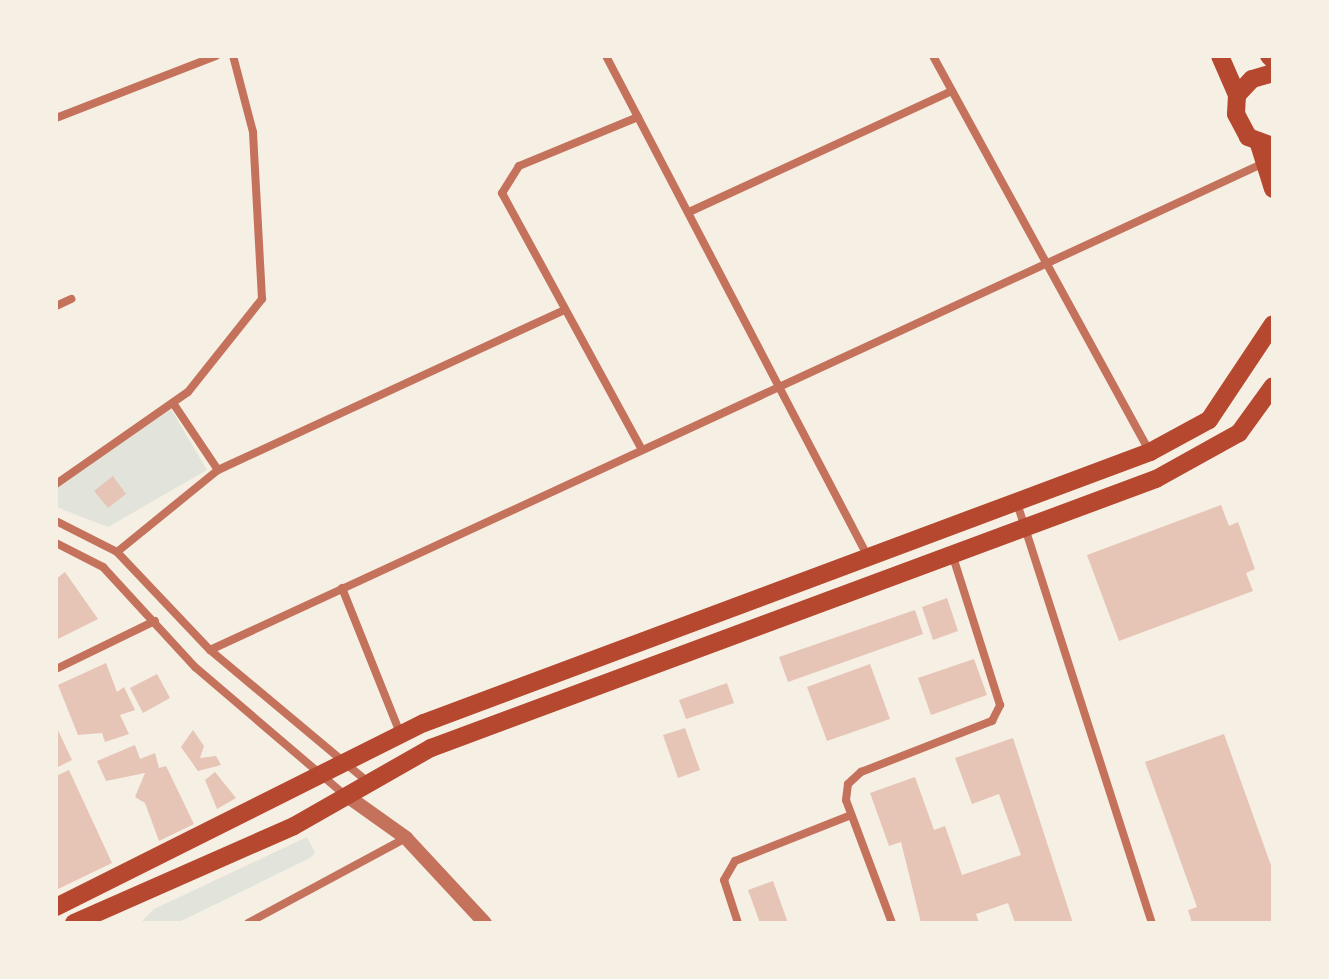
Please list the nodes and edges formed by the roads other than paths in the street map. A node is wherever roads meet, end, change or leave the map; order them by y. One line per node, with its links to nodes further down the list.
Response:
1 (216, 56): 12 (street)
2 (233, 56): 23 (street)
3 (606, 56): 11 (street)
4 (933, 56): 9 (street)
5 (1220, 56): 10 (main road)
6 (1269, 56): 7 (main road)
7 (1273, 60)
8 (1273, 73): 10 (main road)
9 (952, 91): 15 (street); 16 (street)
10 (1237, 95): 13 (main road)
11 (638, 117): 15 (street); 19 (street)
12 (56, 118)
13 (1267, 150): 14 (main road); 16 (street)
14 (1273, 189)
15 (689, 212): 21 (street)
16 (1046, 261): 21 (street); 25 (street)
17 (71, 299): 18 (street)
18 (56, 306)
19 (565, 310): 24 (street); 26 (street)
20 (1273, 324): 25 (main road)
21 (782, 385): 24 (street); 33 (street)
22 (1273, 386): 30 (main road)
23 (173, 403): 26 (street); 27 (street)
24 (640, 446): 35 (street)
25 (1150, 452): 28 (main road)
26 (218, 470): 32 (street)
27 (56, 484)
28 (1017, 502): 30 (street); 33 (main road)
29 (56, 521): 32 (street)
30 (1026, 529): 34 (main road); 53 (street)
31 (56, 543): 36 (street)
32 (117, 552): 37 (street)
33 (868, 557): 39 (main road)
34 (953, 557): 42 (main road); 44 (street)
35 (342, 588): 37 (street); 39 (street)
36 (155, 621): 38 (street); 41 (street)
37 (210, 650): 40 (street)
38 (56, 669)
39 (400, 733): 40 (main road)
40 (346, 760): 41 (main road); 42 (street)
41 (319, 776): 43 (street); 46 (main road)
42 (372, 785): 43 (main road)
43 (350, 798): 45 (street); 47 (main road)
44 (851, 815): 51 (street); 52 (street)
45 (406, 838): 49 (street); 50 (street)
46 (56, 907)
47 (108, 915): 48 (main road)
48 (74, 923)
49 (248, 923)
50 (485, 923)
51 (738, 923)
52 (892, 923)
53 (1152, 923)

